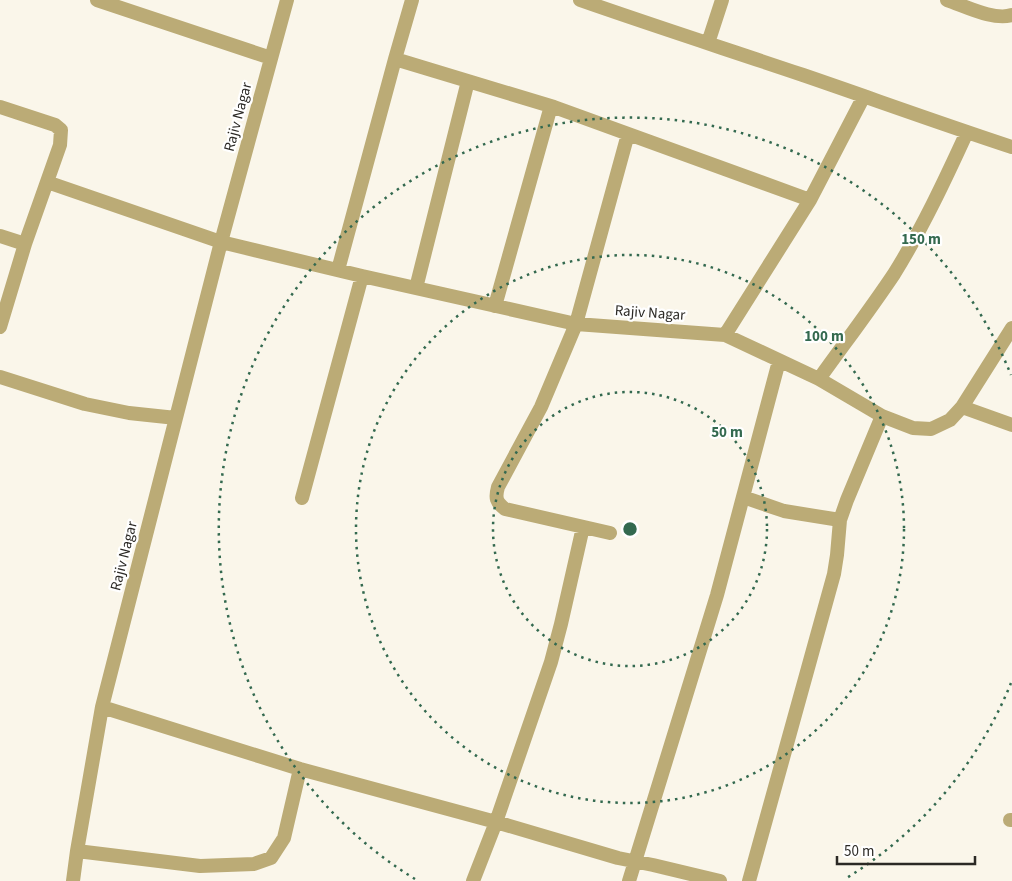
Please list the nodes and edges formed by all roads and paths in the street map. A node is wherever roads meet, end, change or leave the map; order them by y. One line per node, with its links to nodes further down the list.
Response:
1 (97, 0): 9 (street)
2 (287, 0): 9 (street, Rajiv Nagar)
3 (412, 0): 10 (street)
4 (580, 0): 8 (street)
5 (722, 0): 8 (street)
6 (948, 0): 7 (street)
7 (1012, 15)
8 (708, 43): 12 (street)
9 (271, 58): 21 (street, Rajiv Nagar)
10 (395, 59): 11 (street); 23 (street)
11 (468, 81): 13 (street); 25 (street)
12 (864, 96): 15 (street); 19 (street)
13 (550, 106): 16 (street); 26 (street)
14 (0, 107): 18 (street)
15 (967, 132): 17 (street); 33 (street)
16 (628, 134): 19 (street); 27 (street)
17 (1012, 147)
18 (47, 182): 21 (street); 22 (street)
19 (810, 200): 30 (street)
20 (0, 236): 22 (street)
21 (221, 242): 23 (street, Rajiv Nagar); 36 (street, Rajiv Nagar)
22 (25, 244): 28 (street)
23 (338, 270): 24 (street, Rajiv Nagar)
24 (362, 276): 25 (street, Rajiv Nagar); 39 (street)
25 (416, 288): 26 (street, Rajiv Nagar)
26 (495, 306): 27 (street, Rajiv Nagar)
27 (576, 324): 30 (street, Rajiv Nagar); 41 (street)
28 (0, 327)
29 (1012, 328): 34 (street, Rajiv Nagar)
30 (725, 335): 31 (street, Rajiv Nagar)
31 (780, 361): 33 (street, Rajiv Nagar); 38 (street)
32 (0, 377): 36 (street)
33 (819, 379): 35 (street, Rajiv Nagar)
34 (962, 407): 35 (street, Rajiv Nagar); 37 (street)
35 (882, 416): 40 (street)
36 (176, 418): 43 (street, Rajiv Nagar)
37 (1012, 425)
38 (743, 497): 40 (street); 47 (street)
39 (302, 498)
40 (840, 520): 52 (street)
41 (583, 527): 42 (street); 45 (street)
42 (610, 534)
43 (102, 708): 44 (street); 46 (street, Rajiv Nagar)
44 (300, 769): 45 (street); 46 (street)
45 (496, 822): 47 (street); 49 (street)
46 (77, 851): 48 (street, Rajiv Nagar)
47 (634, 861): 50 (street); 51 (street)
48 (73, 881)
49 (473, 881)
50 (629, 881)
51 (720, 881)
52 (749, 881)

